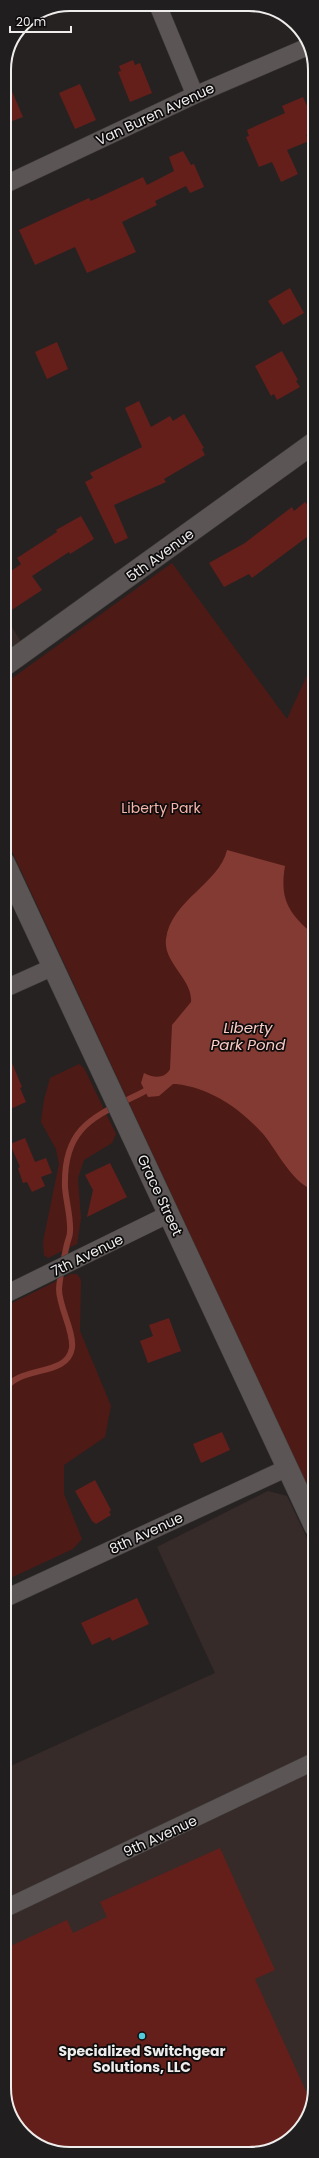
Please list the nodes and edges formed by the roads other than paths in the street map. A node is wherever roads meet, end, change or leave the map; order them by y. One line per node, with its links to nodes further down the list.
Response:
1 (160, 11): 3 (street)
2 (303, 49): 3 (street, Van Buren Avenue)
3 (195, 95): 4 (street, Van Buren Avenue)
4 (11, 182)
5 (308, 447): 6 (street, 5th Avenue)
6 (11, 661)
7 (11, 877): 8 (street, Grace Street)
8 (53, 967): 9 (street); 10 (street, Grace Street)
9 (11, 986)
10 (169, 1214): 11 (street, 7th Avenue); 12 (street, Grace Street)
11 (11, 1291)
12 (287, 1468): 13 (street, Grace Street); 14 (street, 8th Avenue)
13 (308, 1512)
14 (11, 1596)
15 (308, 1764): 16 (street, 9th Avenue)
16 (11, 1906)

